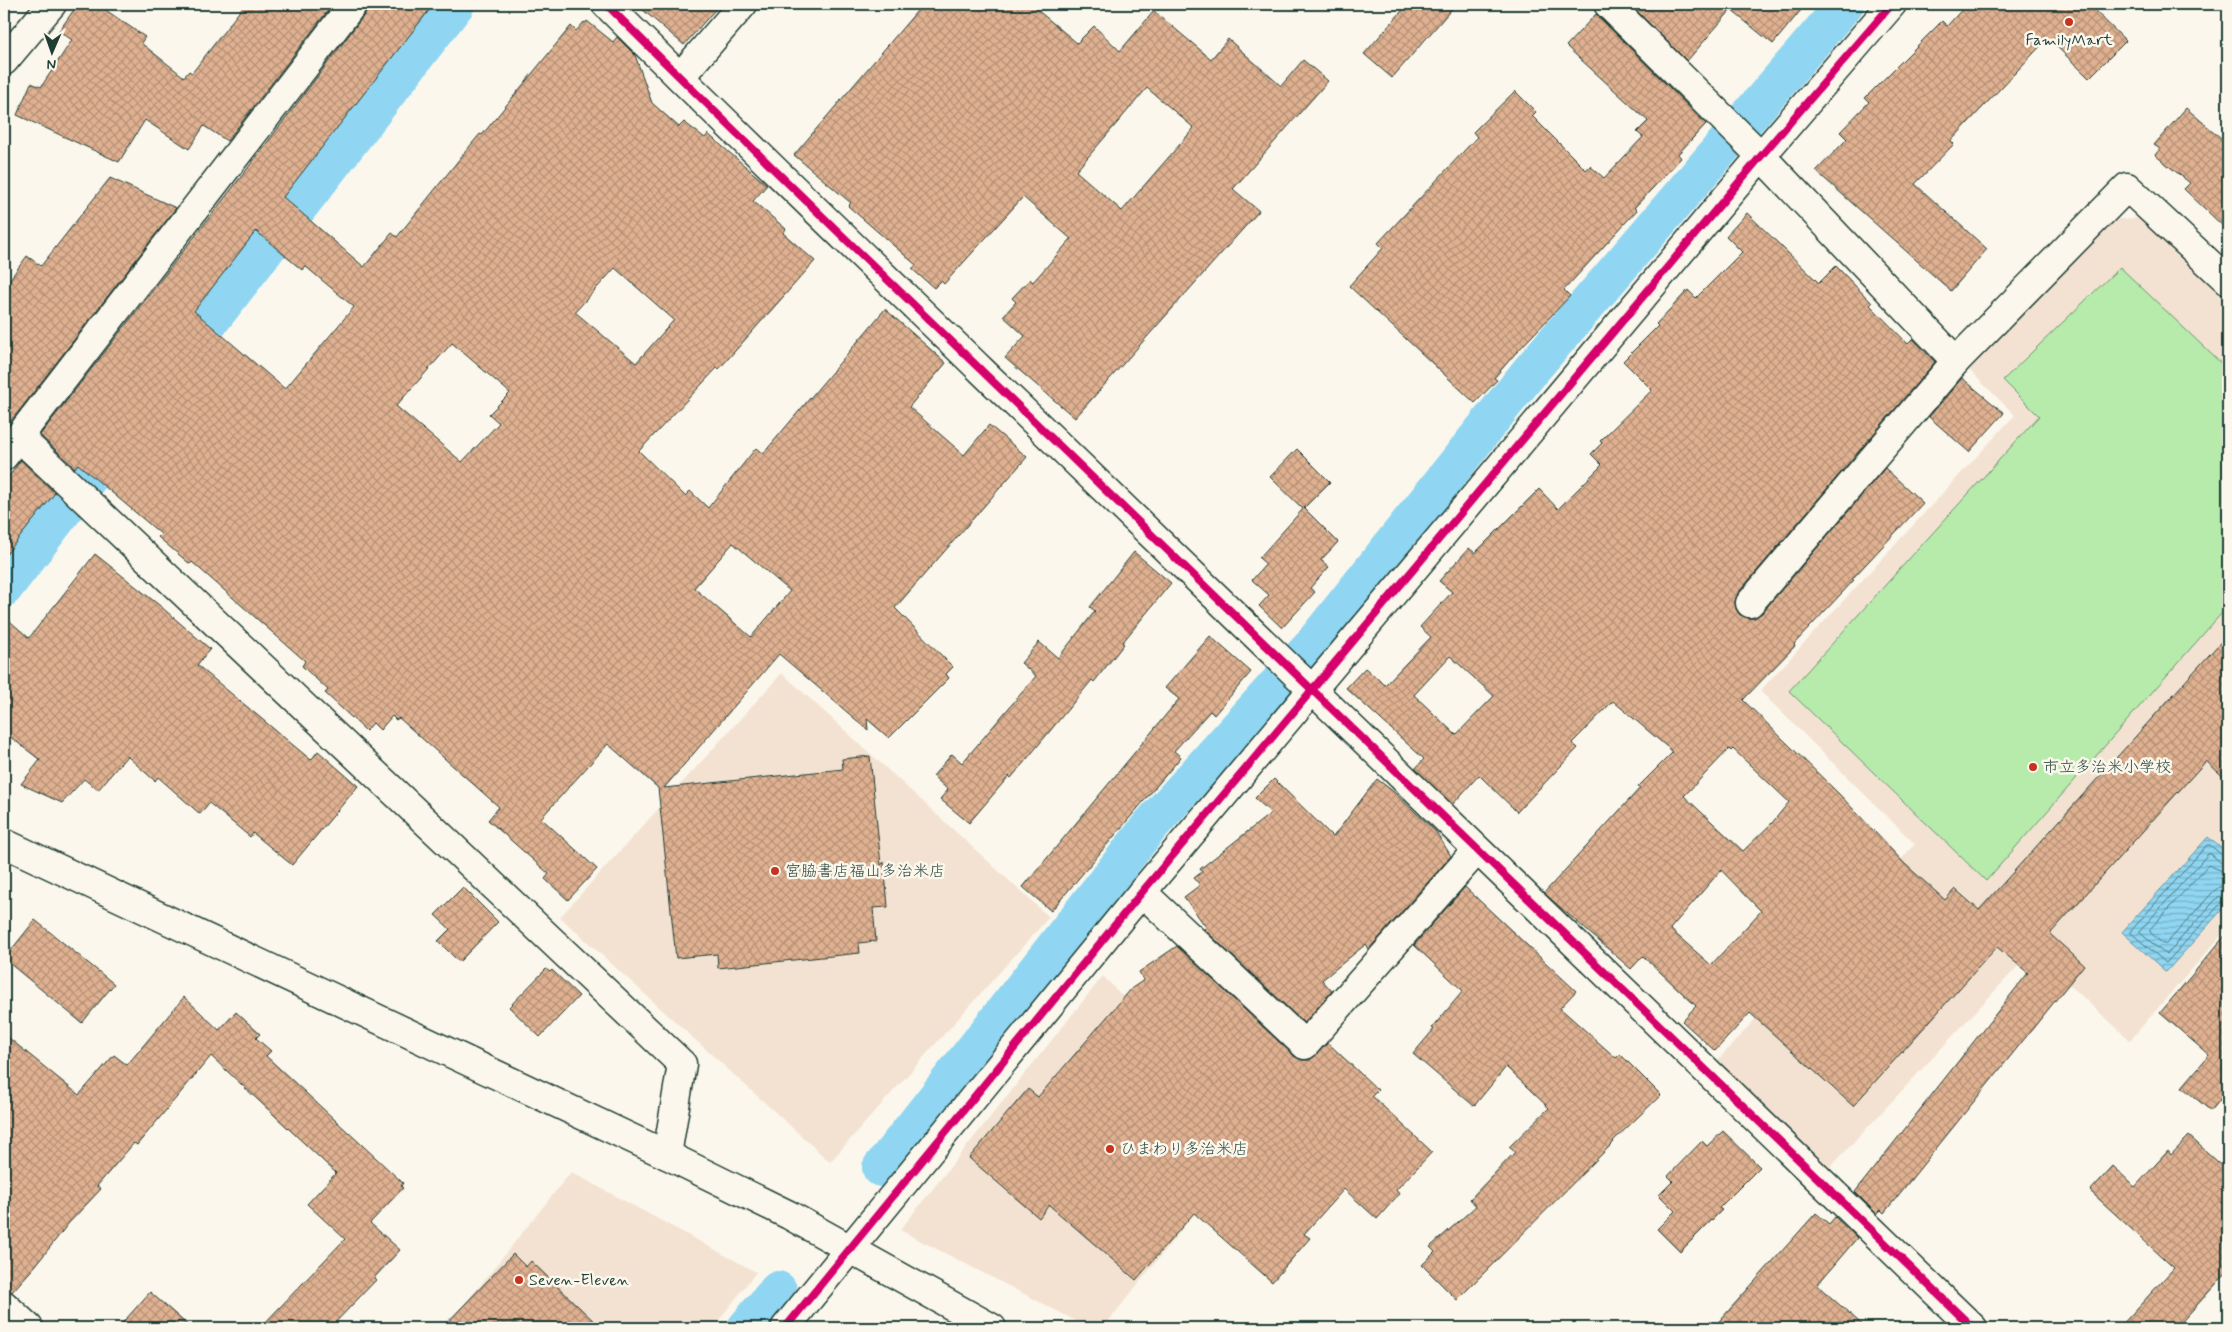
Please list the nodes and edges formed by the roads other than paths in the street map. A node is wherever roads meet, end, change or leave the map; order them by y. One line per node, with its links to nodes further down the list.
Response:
1 (52, 4): 7 (street)
2 (353, 4): 12 (street)
3 (606, 4): 8 (street)
4 (743, 4): 8 (street)
5 (1608, 4): 9 (street)
6 (1892, 4): 9 (street)
7 (4, 60)
8 (680, 77): 14 (street)
9 (1755, 150): 11 (street); 14 (street)
10 (2228, 281): 11 (street)
11 (1956, 362): 13 (street)
12 (11, 447): 18 (street)
13 (1750, 603)
14 (1307, 687): 16 (street); 17 (street)
15 (4, 842): 18 (street)
16 (1476, 851): 17 (street); 24 (street)
17 (1142, 892): 19 (street)
18 (667, 1155): 19 (street)
19 (851, 1249): 22 (street); 23 (street)
20 (4, 1305): 21 (street)
21 (29, 1328)
22 (785, 1328)
23 (992, 1328)
24 (1973, 1328)

